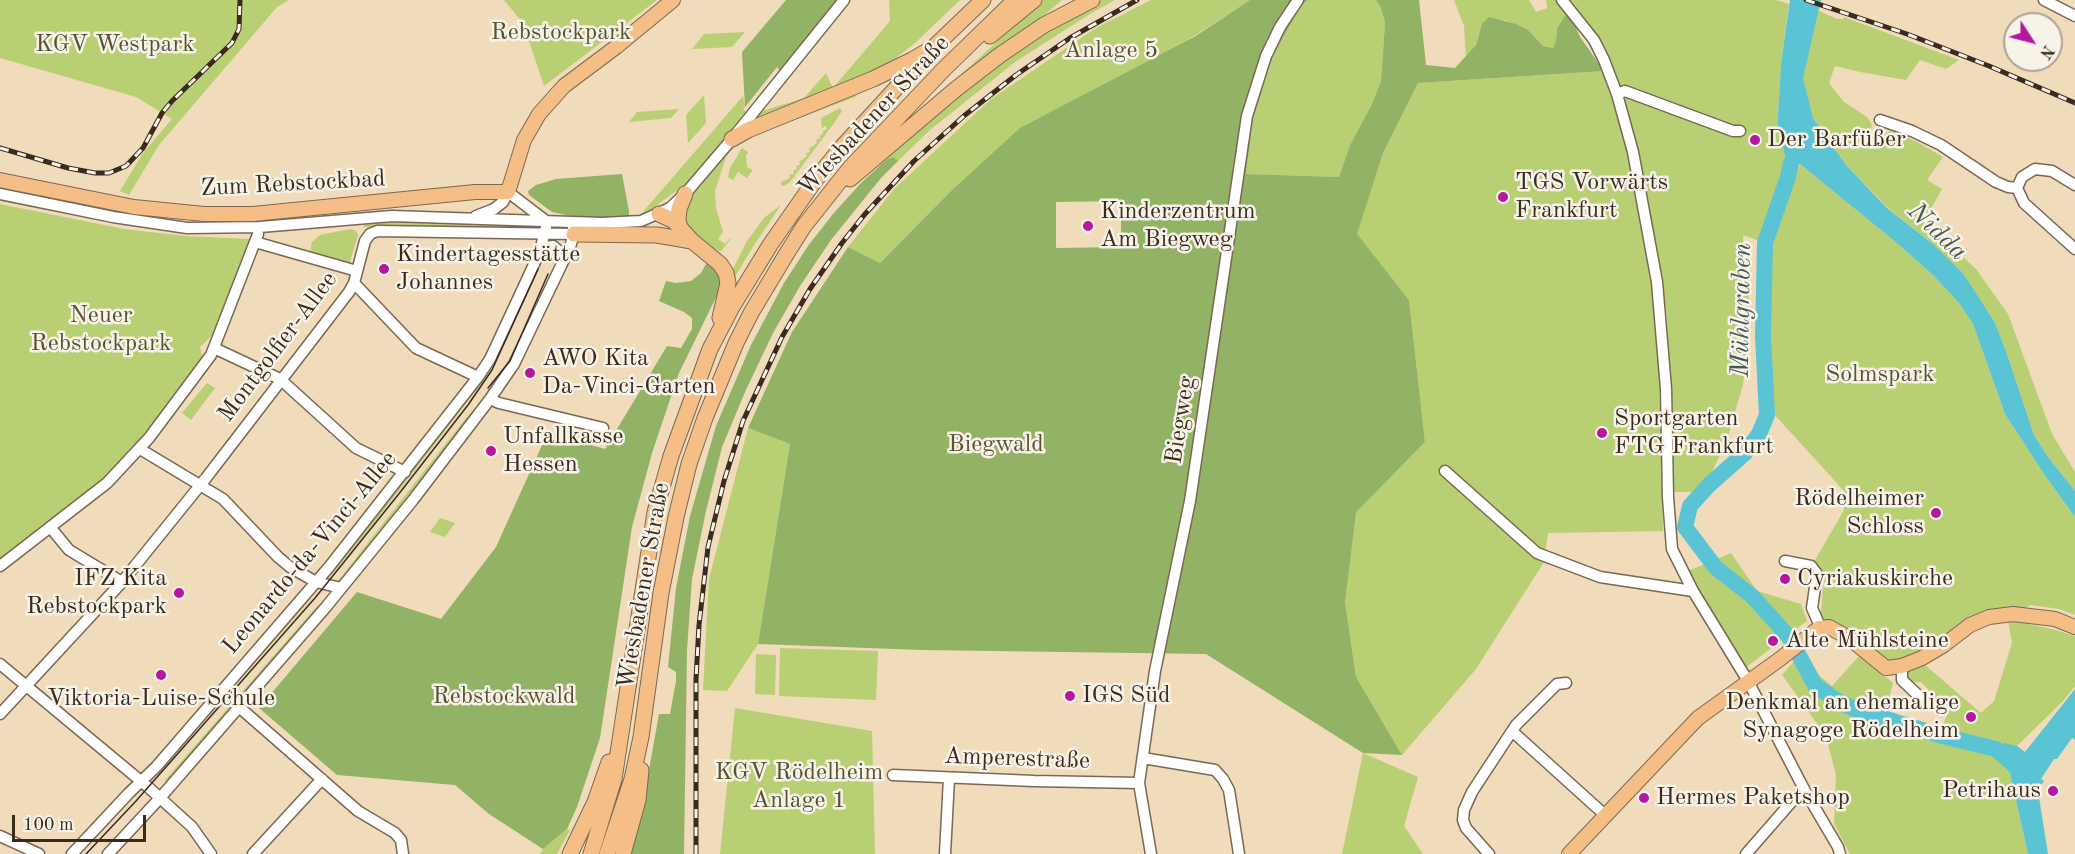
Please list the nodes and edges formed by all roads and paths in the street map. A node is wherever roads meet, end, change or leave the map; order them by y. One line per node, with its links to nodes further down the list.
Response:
1 (673, 0): 20 (main road)
2 (844, 0): 16 (street)
3 (983, 0): 11 (highway)
4 (1015, 0): 12 (highway, Wiesbadener Straße)
5 (1034, 0): 12 (highway)
6 (1092, 0): 23 (highway)
7 (1298, 0): 66 (street, Biegweg)
8 (1562, 0): 13 (street)
9 (2044, 0): 10 (street)
10 (2075, 16)
11 (934, 47): 16 (highway); 37 (highway, Wiesbadener Straße)
12 (944, 69): 23 (highway, Wiesbadener Straße)
13 (1617, 94): 15 (street); 52 (street)
14 (1880, 120): 19 (street)
15 (1740, 131)
16 (732, 139): 22 (street)
17 (0, 180): 20 (main road, Zum Rebstockbad)
18 (2075, 185): 19 (street)
19 (2017, 188): 31 (street)
20 (508, 192): 25 (street); 26 (street)
21 (0, 194): 25 (street)
22 (685, 194): 24 (street); 27 (highway)
23 (823, 202): 65 (highway, Wiesbadener Straße)
24 (659, 214): 27 (highway); 28 (street)
25 (469, 218): 26 (street)
26 (546, 220): 28 (street); 29 (street, Leonardo-da-Vinci-Allee)
27 (680, 227): 30 (highway)
28 (571, 228): 29 (street, Montgolfier-Allee); 30 (highway); 33 (street, Leonardo-da-Vinci-Allee)
29 (546, 233): 32 (street, Leonardo-da-Vinci-Allee); 34 (street, Montgolfier-Allee)
30 (692, 241): 37 (highway)
31 (2075, 249)
32 (540, 251): 33 (street); 38 (street, Leonardo-da-Vinci-Allee)
33 (562, 260): 40 (street, Leonardo-da-Vinci-Allee)
34 (357, 271): 35 (street, Montgolfier-Allee); 36 (street)
35 (354, 283): 38 (street); 39 (street, Montgolfier-Allee)
36 (214, 348): 39 (street); 42 (street)
37 (710, 349): 62 (highway, Wiesbadener Straße)
38 (478, 377): 44 (street, Leonardo-da-Vinci-Allee)
39 (280, 379): 44 (street); 45 (street, Montgolfier-Allee)
40 (490, 399): 41 (street); 51 (street, Leonardo-da-Vinci-Allee)
41 (603, 428)
42 (140, 449): 45 (street); 46 (street)
43 (1445, 471): 52 (street)
44 (405, 472): 50 (street, Leonardo-da-Vinci-Allee)
45 (201, 484): 49 (street, Montgolfier-Allee); 50 (street)
46 (51, 527): 48 (street); 49 (street)
47 (1785, 561): 54 (street)
48 (0, 566)
49 (122, 582): 59 (street, Montgolfier-Allee)
50 (316, 582): 51 (street); 70 (street, Leonardo-da-Vinci-Allee)
51 (341, 588): 61 (street, Leonardo-da-Vinci-Allee)
52 (1693, 591): 57 (street)
53 (2075, 627): 56 (main road)
54 (1819, 628): 56 (main road); 57 (main road)
55 (0, 664): 59 (street)
56 (1902, 666): 60 (street)
57 (1748, 681): 72 (street); 74 (main road)
58 (1566, 683): 64 (street)
59 (26, 686): 63 (street, Montgolfier-Allee); 70 (street)
60 (1921, 698)
61 (239, 707): 69 (street); 73 (street, Leonardo-da-Vinci-Allee)
62 (626, 708): 82 (highway); 83 (highway, Wiesbadener Straße)
63 (0, 714)
64 (1513, 732): 74 (street); 89 (street)
65 (641, 737): 84 (highway, Wiesbadener Straße); 85 (highway)
66 (1143, 758): 71 (street, Biegweg); 88 (street)
67 (893, 775): 68 (street, Amperestraße)
68 (949, 778): 71 (street, Amperestraße); 86 (street)
69 (322, 779): 80 (street); 81 (street)
70 (141, 781): 73 (street); 77 (street, Leonardo-da-Vinci-Allee)
71 (1139, 783): 87 (street, Biegweg)
72 (1804, 790): 91 (street); 92 (street)
73 (160, 798): 78 (street, Leonardo-da-Vinci-Allee); 79 (street)
74 (1605, 815): 90 (main road)
75 (0, 836): 76 (street)
76 (39, 854)
77 (72, 854)
78 (108, 854)
79 (211, 854)
80 (253, 854)
81 (403, 854)
82 (570, 854)
83 (591, 854)
84 (607, 854)
85 (623, 854)
86 (945, 854)
87 (1151, 854)
88 (1239, 854)
89 (1489, 854)
90 (1569, 854)
91 (1746, 854)
92 (1840, 854)

